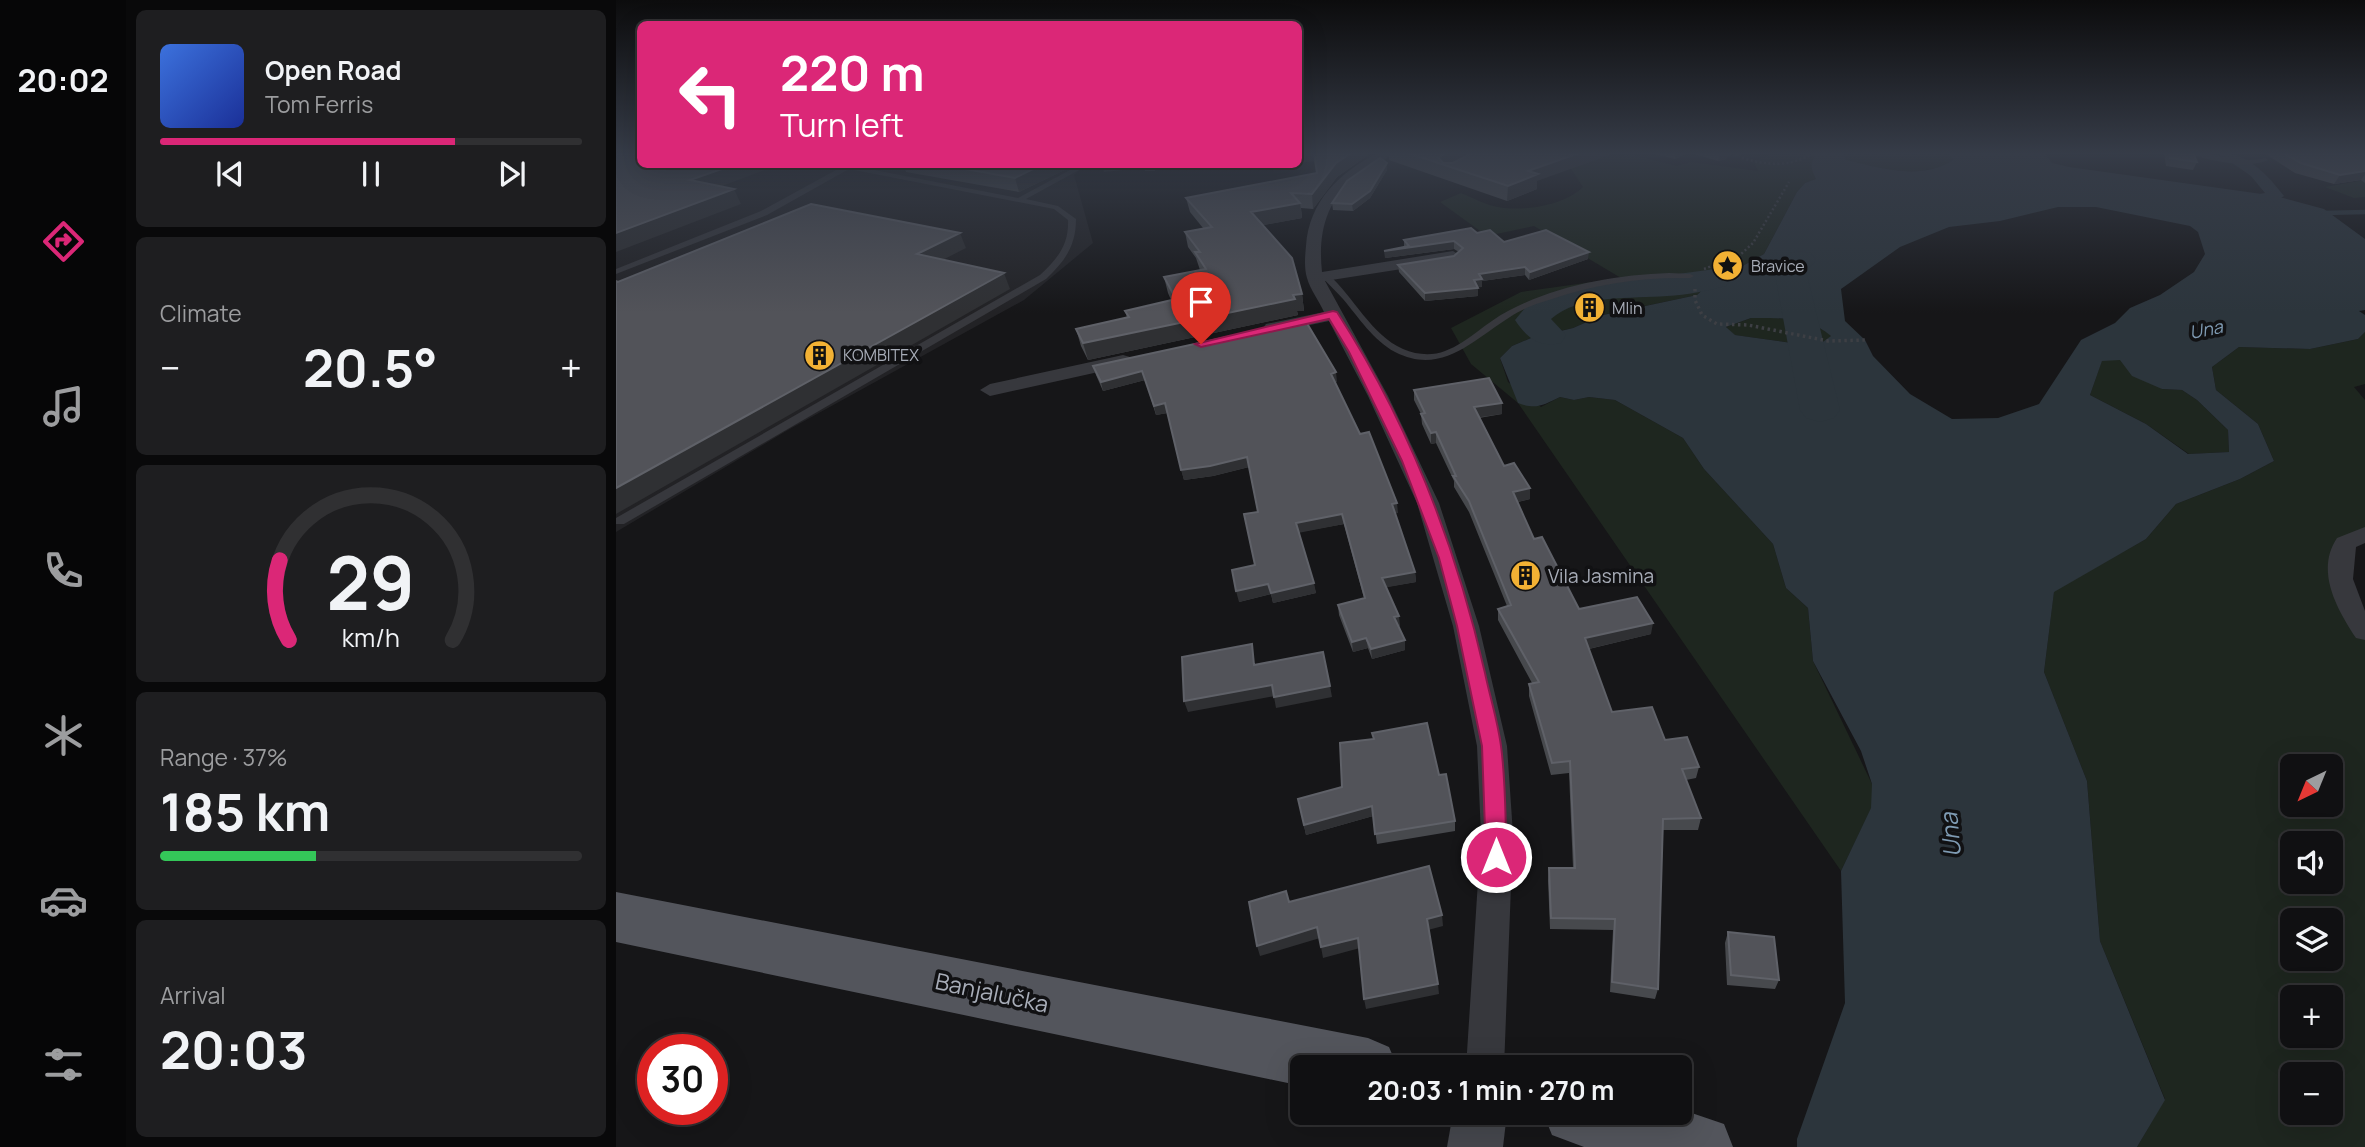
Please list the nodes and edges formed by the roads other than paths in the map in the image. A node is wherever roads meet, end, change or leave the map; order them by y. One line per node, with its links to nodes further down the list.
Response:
1 (776, 207): 5 (lane)
2 (1054, 207): 12 (lane)
3 (1324, 207): 7 (street)
4 (1453, 256): 7 (street)
5 (616, 272)
6 (1690, 276): 7 (lane)
7 (1320, 277): 8 (street)
8 (1333, 315): 9 (street); 17 (street)
9 (1254, 332)
10 (1135, 358): 11 (street)
11 (989, 390)
12 (620, 521)
13 (2365, 534): 14 (street)
14 (2365, 631)
15 (616, 917): 16 (main road, Banjalučka)
16 (1298, 1055)
17 (1486, 1055)
18 (1478, 1125): 20 (street)
19 (1619, 1125): 21 (main road)
20 (1475, 1147)
21 (1701, 1147)

